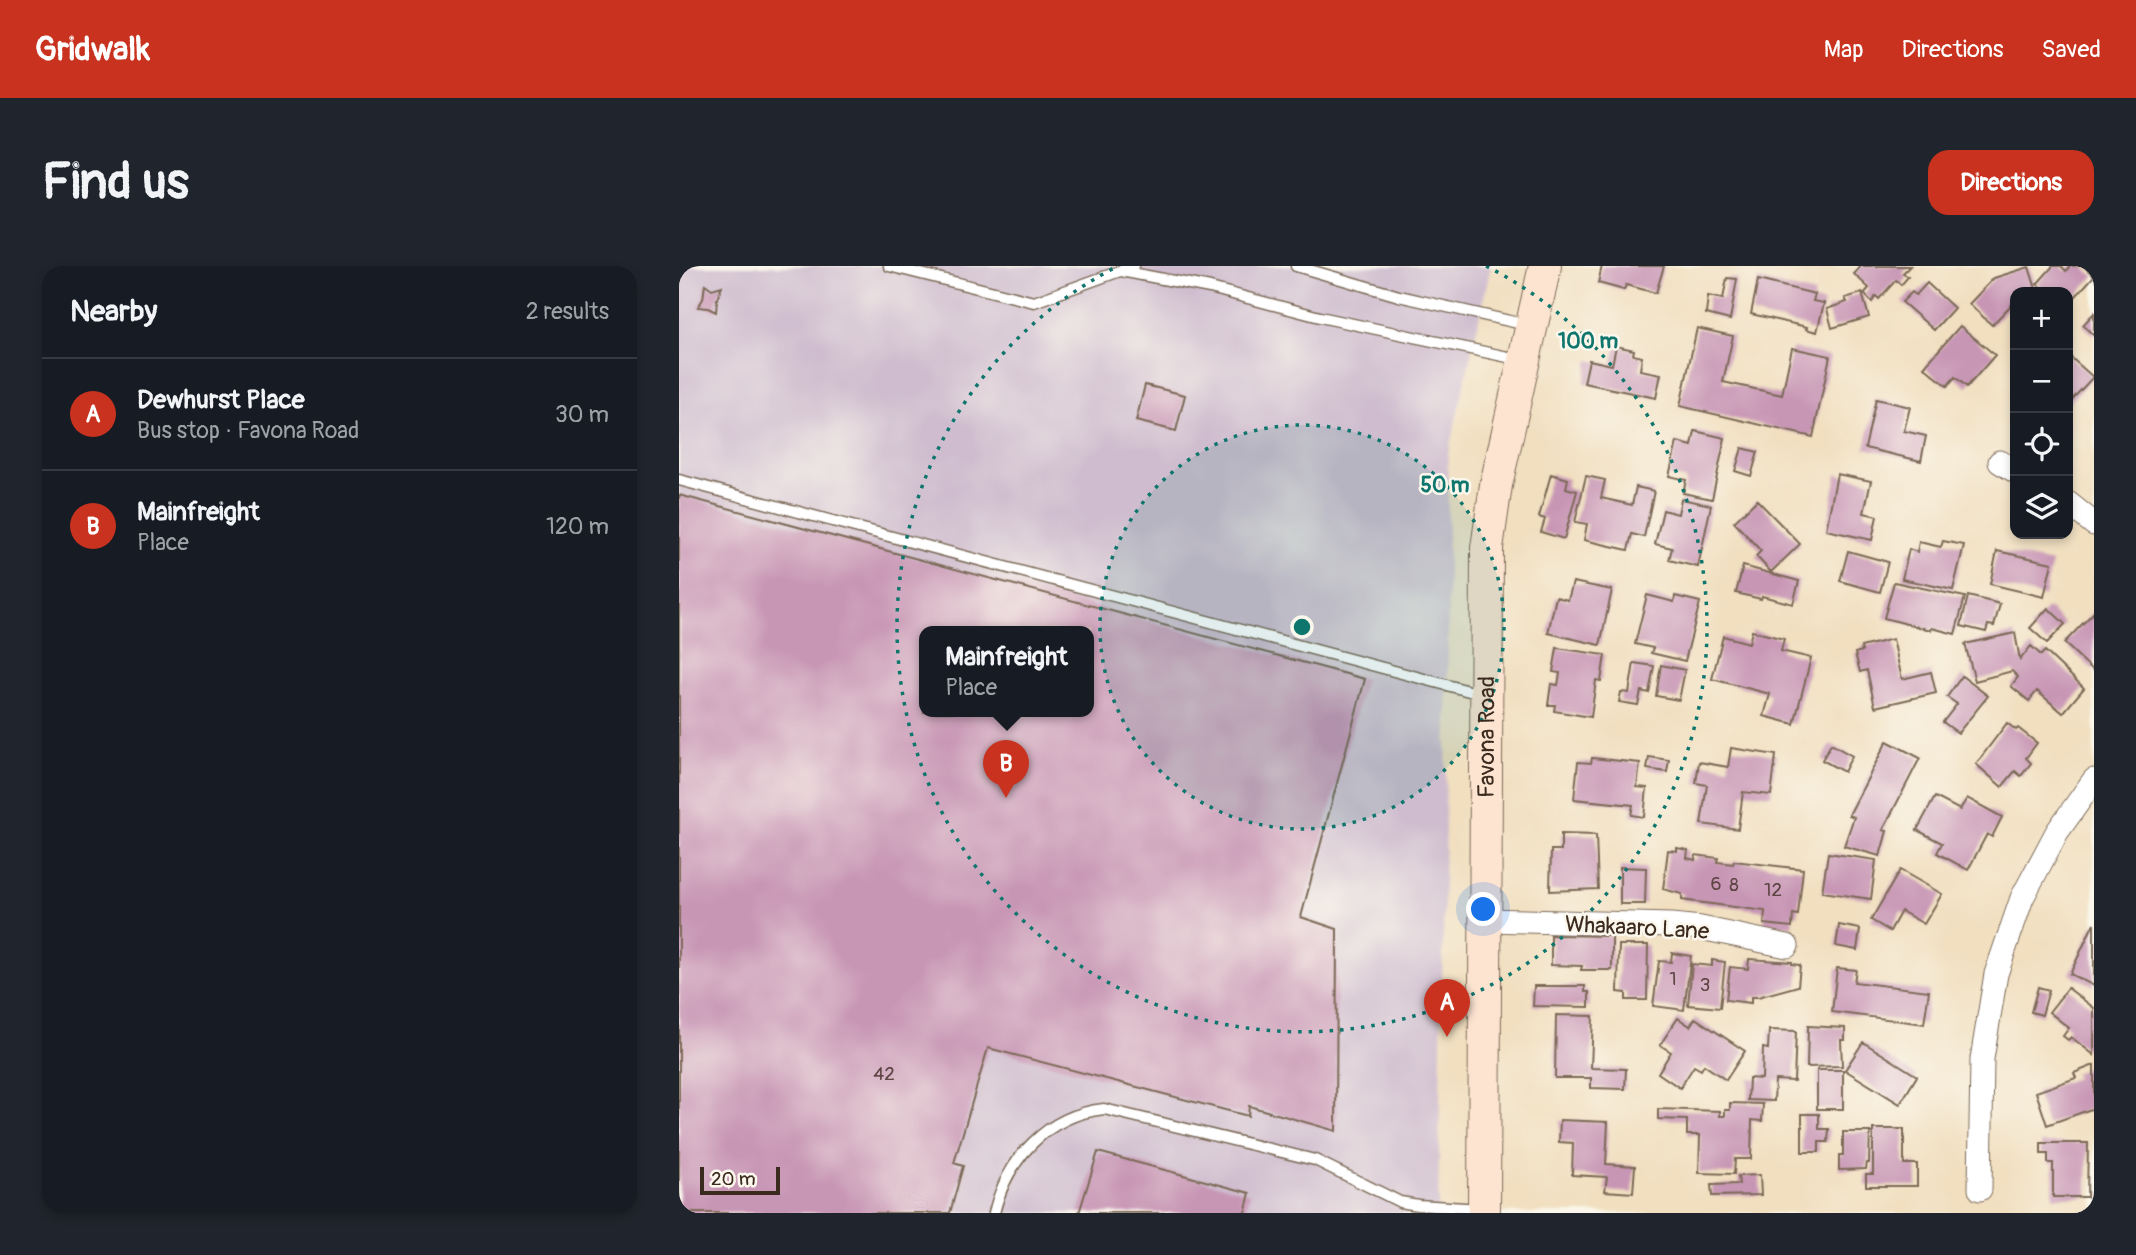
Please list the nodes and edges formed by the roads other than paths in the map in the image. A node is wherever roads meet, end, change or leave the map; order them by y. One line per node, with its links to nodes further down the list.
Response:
1 (890, 266): 5 (lane)
2 (1134, 266): 5 (lane)
3 (1296, 266): 6 (lane)
4 (1545, 266): 6 (main road, Favona Road)
5 (1121, 271): 7 (lane)
6 (1532, 326): 7 (main road, Favona Road)
7 (1524, 360): 11 (main road, Favona Road)
8 (679, 480): 11 (lane)
9 (2073, 507): 10 (street)
10 (2094, 524)
11 (1487, 696): 13 (main road, Favona Road)
12 (2094, 780): 15 (street)
13 (1485, 920): 14 (street, Whakaaro Lane); 16 (main road, Favona Road)
14 (1787, 946)
15 (1980, 1189)
16 (1484, 1211): 17 (lane)
17 (994, 1213)

